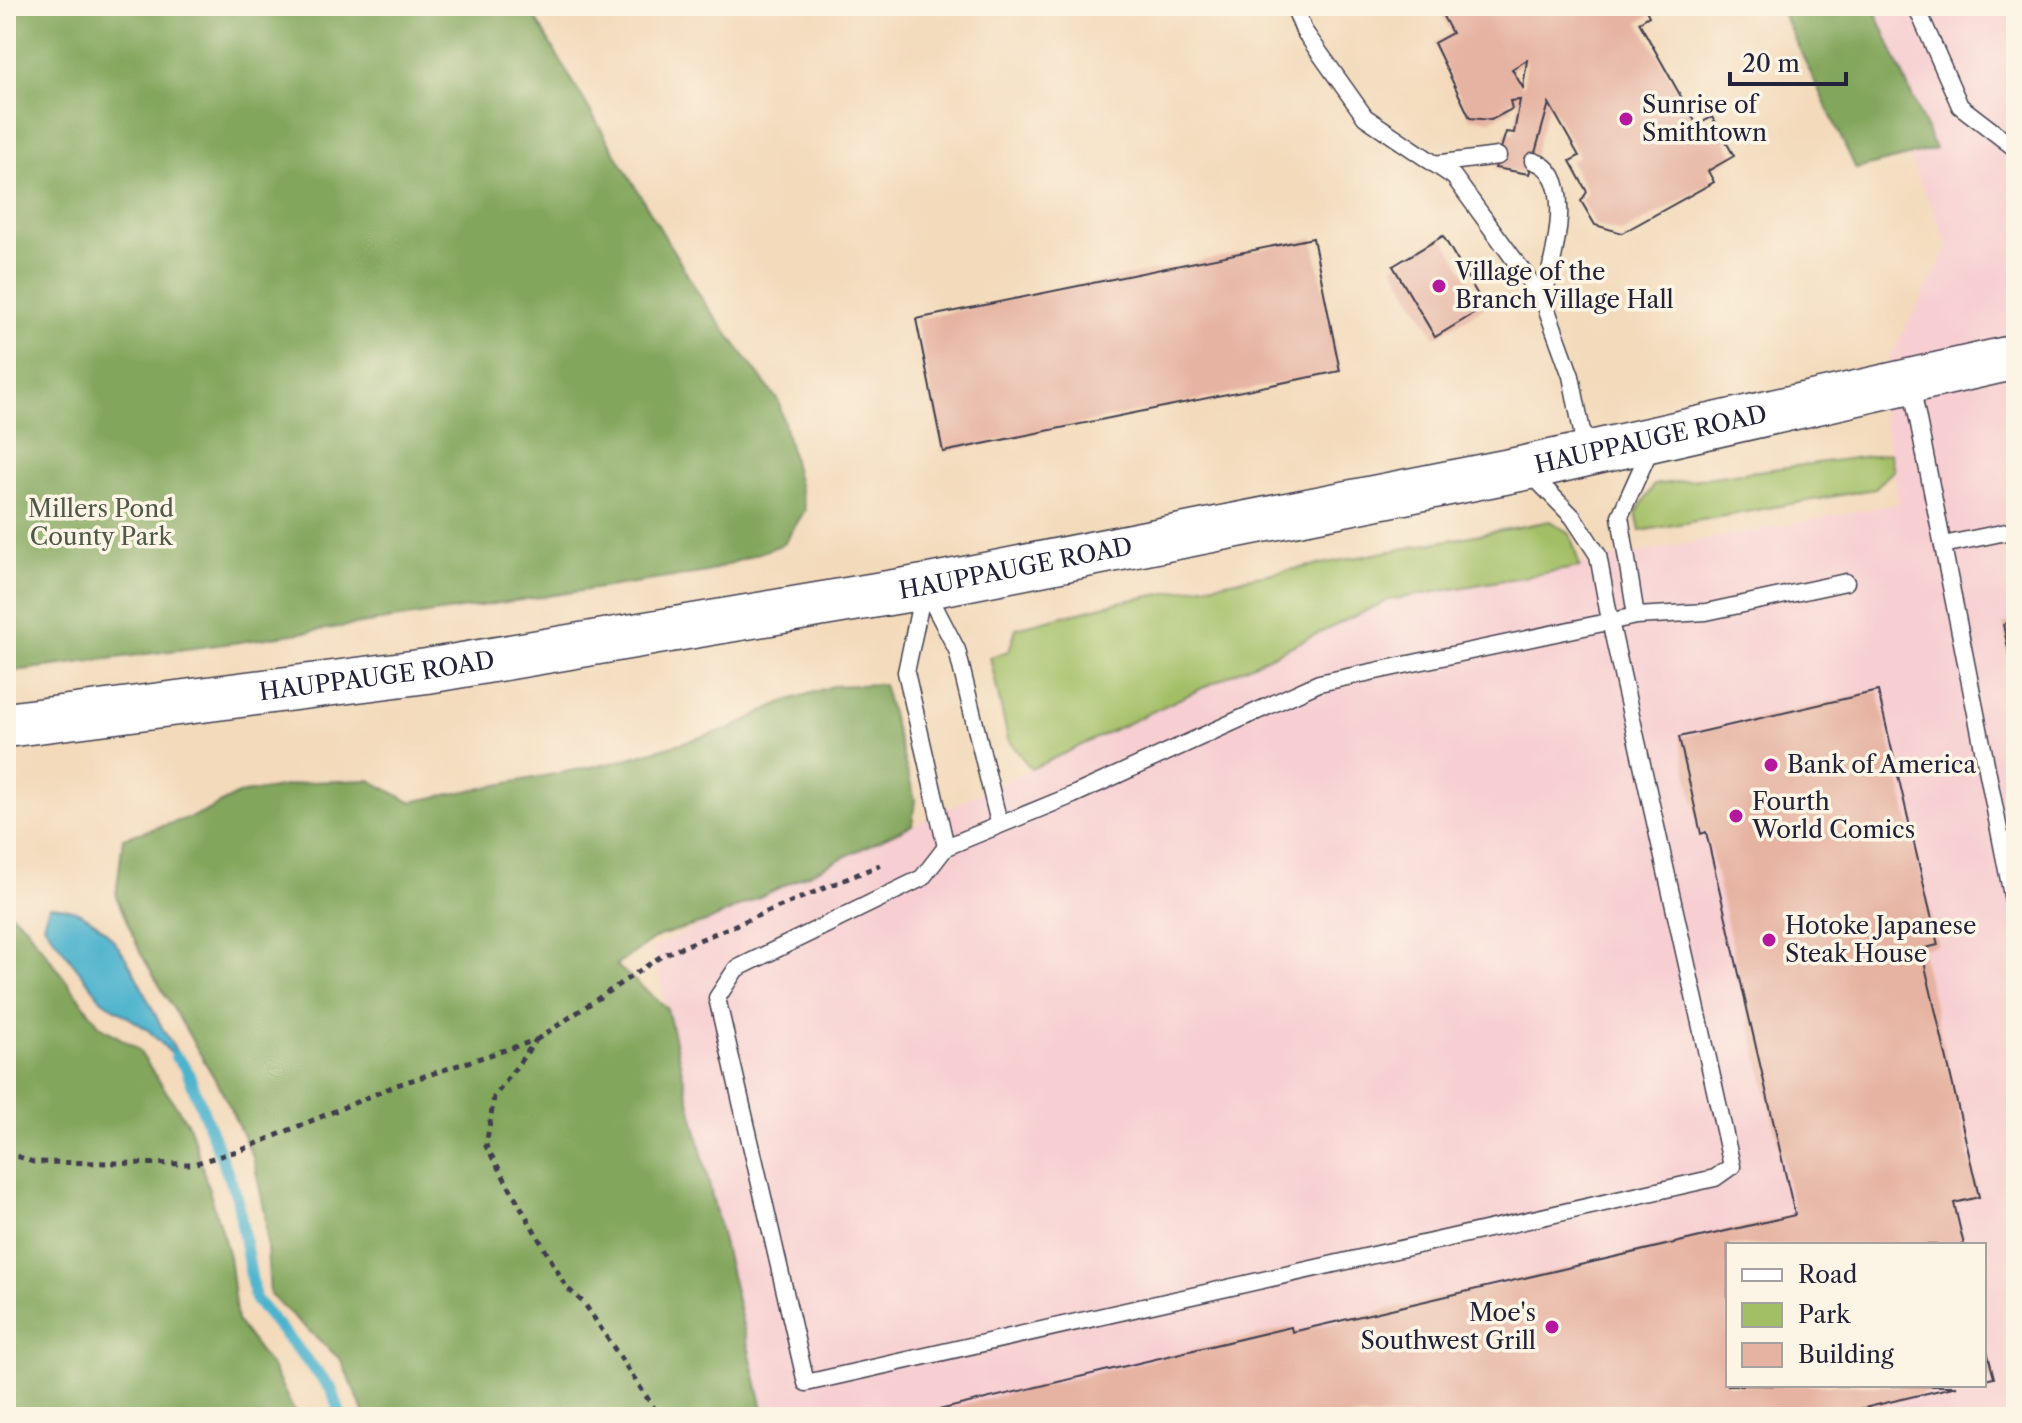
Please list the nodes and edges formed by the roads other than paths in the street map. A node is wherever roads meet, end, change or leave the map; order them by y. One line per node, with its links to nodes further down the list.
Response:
1 (1294, 6): 6 (lane)
2 (1916, 6): 3 (lane)
3 (2016, 149)
4 (1498, 156): 6 (lane)
5 (1533, 161): 7 (lane)
6 (1434, 164): 7 (lane)
7 (1543, 299): 11 (lane)
8 (2016, 357): 9 (main road, HAUPPAUGE ROAD)
9 (1911, 382): 10 (main road, HAUPPAUGE ROAD); 14 (lane)
10 (1655, 437): 11 (main road, HAUPPAUGE ROAD); 17 (lane)
11 (1586, 453): 12 (main road, HAUPPAUGE ROAD)
12 (1525, 468): 16 (main road, HAUPPAUGE ROAD); 18 (lane)
13 (2016, 530): 14 (lane)
14 (1943, 545): 22 (lane)
15 (1846, 582): 17 (lane)
16 (924, 587): 19 (main road, HAUPPAUGE ROAD); 20 (lane); 21 (lane)
17 (1636, 616): 18 (lane)
18 (1610, 621): 20 (lane); 21 (lane)
19 (6, 725)
20 (999, 823): 21 (lane)
21 (946, 847)
22 (2016, 916)

